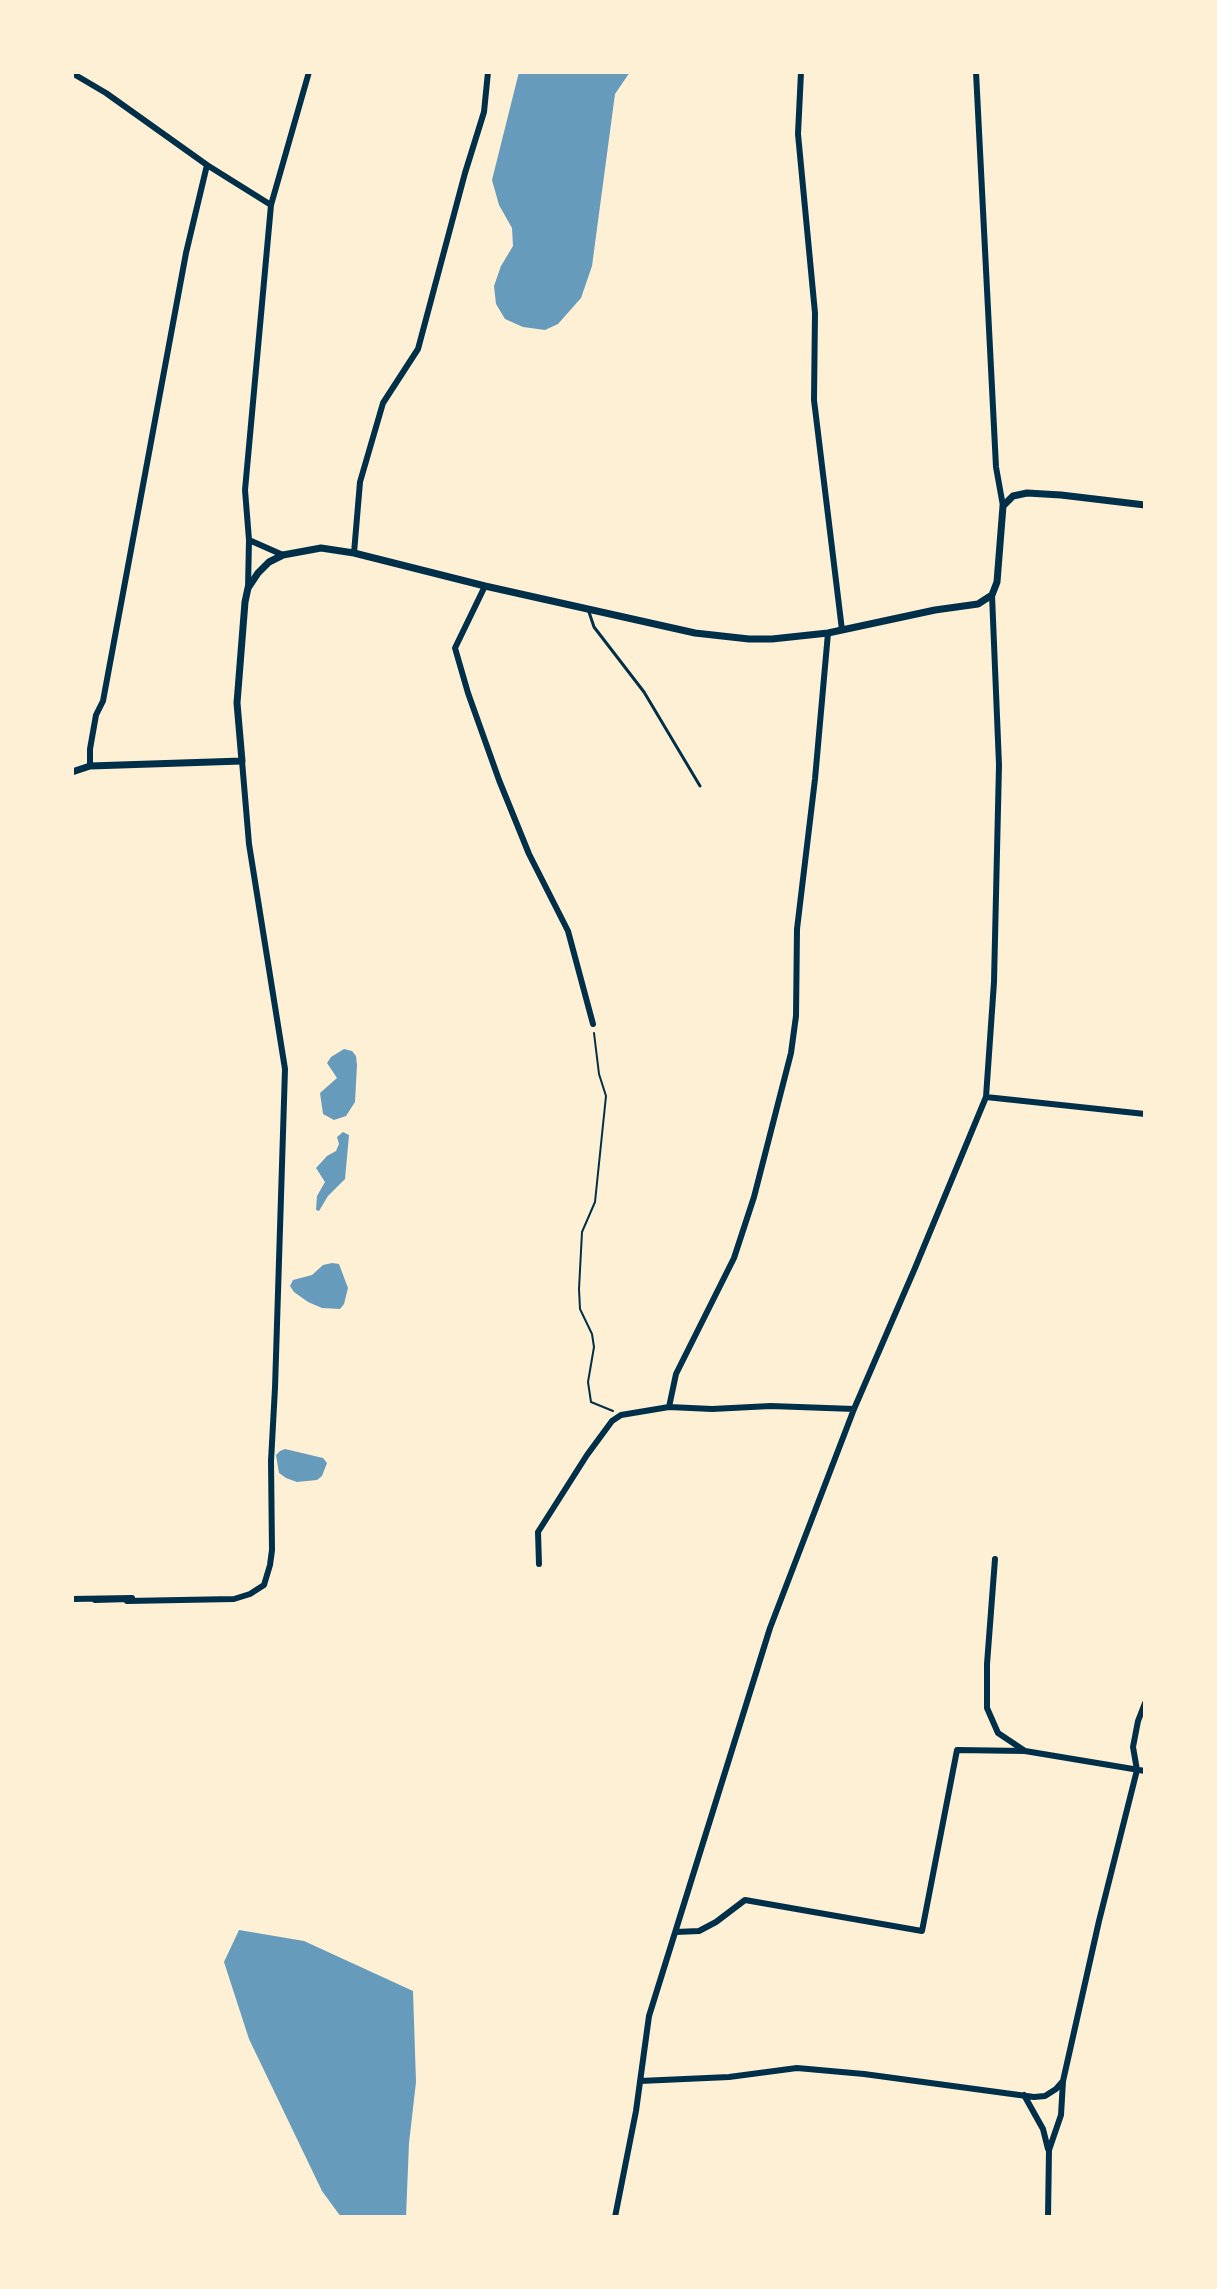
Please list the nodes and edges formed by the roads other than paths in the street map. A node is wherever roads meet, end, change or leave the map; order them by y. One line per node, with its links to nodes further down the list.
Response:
1 (309, 72): 7 (street)
2 (488, 72): 11 (street)
3 (801, 72): 17 (street)
4 (976, 72): 9 (street)
5 (72, 73): 6 (street)
6 (207, 165): 7 (street); 20 (street)
7 (271, 205): 10 (street)
8 (1145, 505): 9 (street)
9 (1003, 506): 15 (street)
10 (249, 540): 12 (street); 14 (street)
11 (354, 553): 12 (street); 13 (street)
12 (283, 555): 14 (street)
13 (485, 586): 16 (street); 23 (street)
14 (248, 588): 19 (street)
15 (992, 595): 17 (street); 24 (street)
16 (588, 609): 18 (street); 22 (lane)
17 (842, 630): 18 (street)
18 (828, 633): 26 (street)
19 (242, 761): 20 (street); 30 (street)
20 (90, 766): 21 (street)
21 (72, 772)
22 (700, 786)
23 (593, 1024)
24 (986, 1097): 25 (street); 27 (street)
25 (1145, 1114)
26 (669, 1407): 27 (street); 29 (street)
27 (854, 1409): 39 (street)
28 (995, 1559): 34 (street)
29 (539, 1564)
30 (247, 1595): 30 (street); 31 (street); 31 (street)
31 (229, 1596): 32 (street)
32 (72, 1599)
33 (1145, 1703): 37 (street)
34 (998, 1733): 35 (street); 36 (street)
35 (988, 1750): 36 (street); 39 (street)
36 (1025, 1751): 37 (street)
37 (1137, 1770): 38 (street); 41 (street)
38 (1145, 1771)
39 (676, 1932): 40 (street)
40 (640, 2081): 42 (street); 44 (street)
41 (1063, 2081): 42 (street); 43 (street)
42 (1024, 2095): 43 (street)
43 (1049, 2150): 45 (street)
44 (615, 2217)
45 (1048, 2217)

